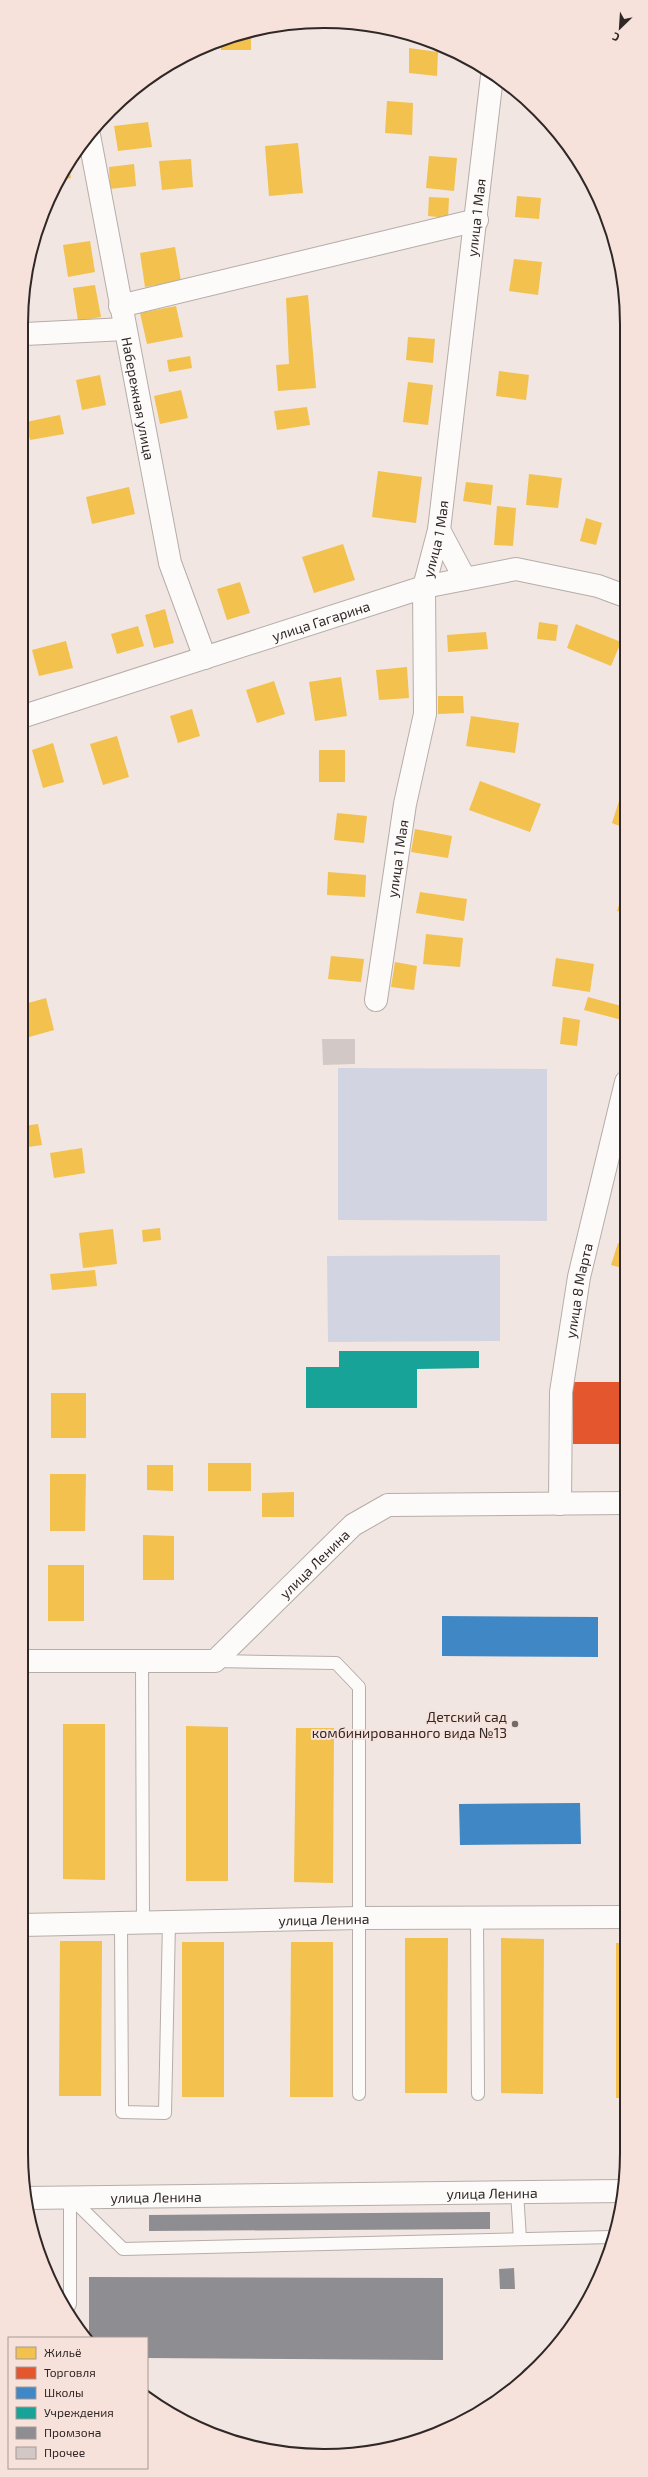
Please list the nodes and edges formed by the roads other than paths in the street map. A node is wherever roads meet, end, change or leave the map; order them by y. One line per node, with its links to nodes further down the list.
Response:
1 (492, 80): 3 (street, улица 1 Мая)
2 (90, 142): 4 (street, Набережная улица)
3 (477, 220): 4 (street); 7 (street, улица 1 Мая)
4 (120, 306): 5 (street, Набережная улица)
5 (124, 329): 6 (street); 11 (street, Набережная улица)
6 (28, 334)
7 (439, 530): 8 (street); 9 (street, улица 1 Мая)
8 (465, 579): 9 (street, улица Гагарина); 10 (street, улица Гагарина)
9 (424, 587): 11 (street, улица Гагарина); 13 (street, улица 1 Мая)
10 (620, 594)
11 (205, 658): 12 (street, улица Гагарина)
12 (28, 715)
13 (376, 1000)
14 (620, 1107): 16 (street, улица 8 Марта)
15 (620, 1503): 16 (street, улица Ленина)
16 (560, 1504): 18 (street, улица Ленина)
17 (28, 1661): 19 (street)
18 (215, 1661): 19 (street); 21 (lane)
19 (142, 1662): 25 (lane)
20 (620, 1917): 22 (street, улица Ленина)
21 (359, 1918): 22 (street, улица Ленина); 23 (street, улица Ленина); 27 (lane)
22 (477, 1918): 28 (lane)
23 (168, 1922): 24 (lane); 25 (street, улица Ленина)
24 (121, 1923): 25 (street, улица Ленина); 26 (street, улица Ленина)
25 (142, 1923)
26 (28, 1925)
27 (359, 2094)
28 (478, 2094)
29 (617, 2191): 30 (street, улица Ленина)
30 (517, 2192): 31 (street, улица Ленина); 34 (lane)
31 (70, 2197): 32 (street, улица Ленина); 34 (lane); 35 (lane)
32 (32, 2198)
33 (608, 2236): 34 (lane)
34 (520, 2239)
35 (70, 2304)

